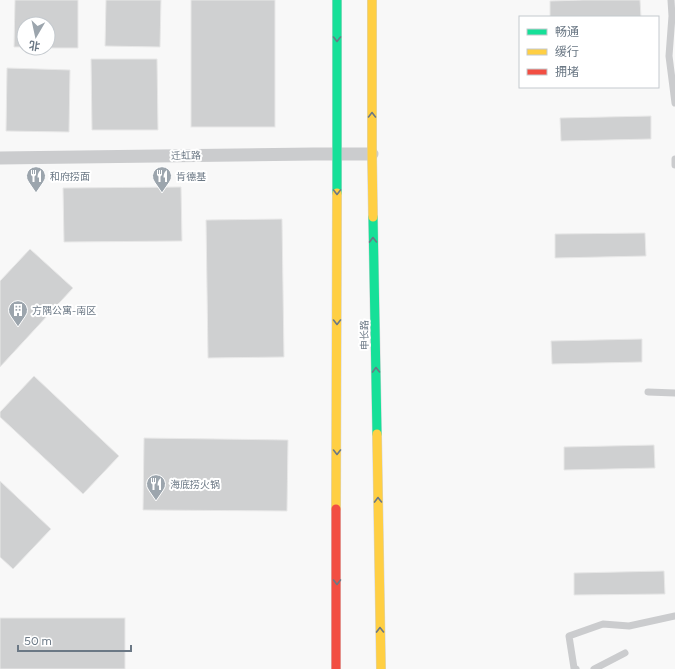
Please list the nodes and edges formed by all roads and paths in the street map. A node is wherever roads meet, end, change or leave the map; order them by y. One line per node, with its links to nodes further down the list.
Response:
1 (338, 0): 6 (main road, one-way to 6)
2 (372, 0): 7 (main road, 申长路, one-way to 2)
3 (671, 0): 4 (lane)
4 (674, 16): 5 (lane)
5 (675, 103)
6 (337, 153): 7 (street, 迁虹路); 8 (street, 迁虹路); 15 (main road, one-way to 15)
7 (372, 154): 16 (main road, 申长路, one-way to 7)
8 (0, 158)
9 (675, 159): 10 (lane)
10 (675, 165)
11 (648, 392): 12 (lane)
12 (675, 393)
13 (675, 616): 17 (lane)
14 (625, 653): 18 (lane)
15 (336, 669)
16 (381, 669)
17 (576, 669)
18 (594, 669)

